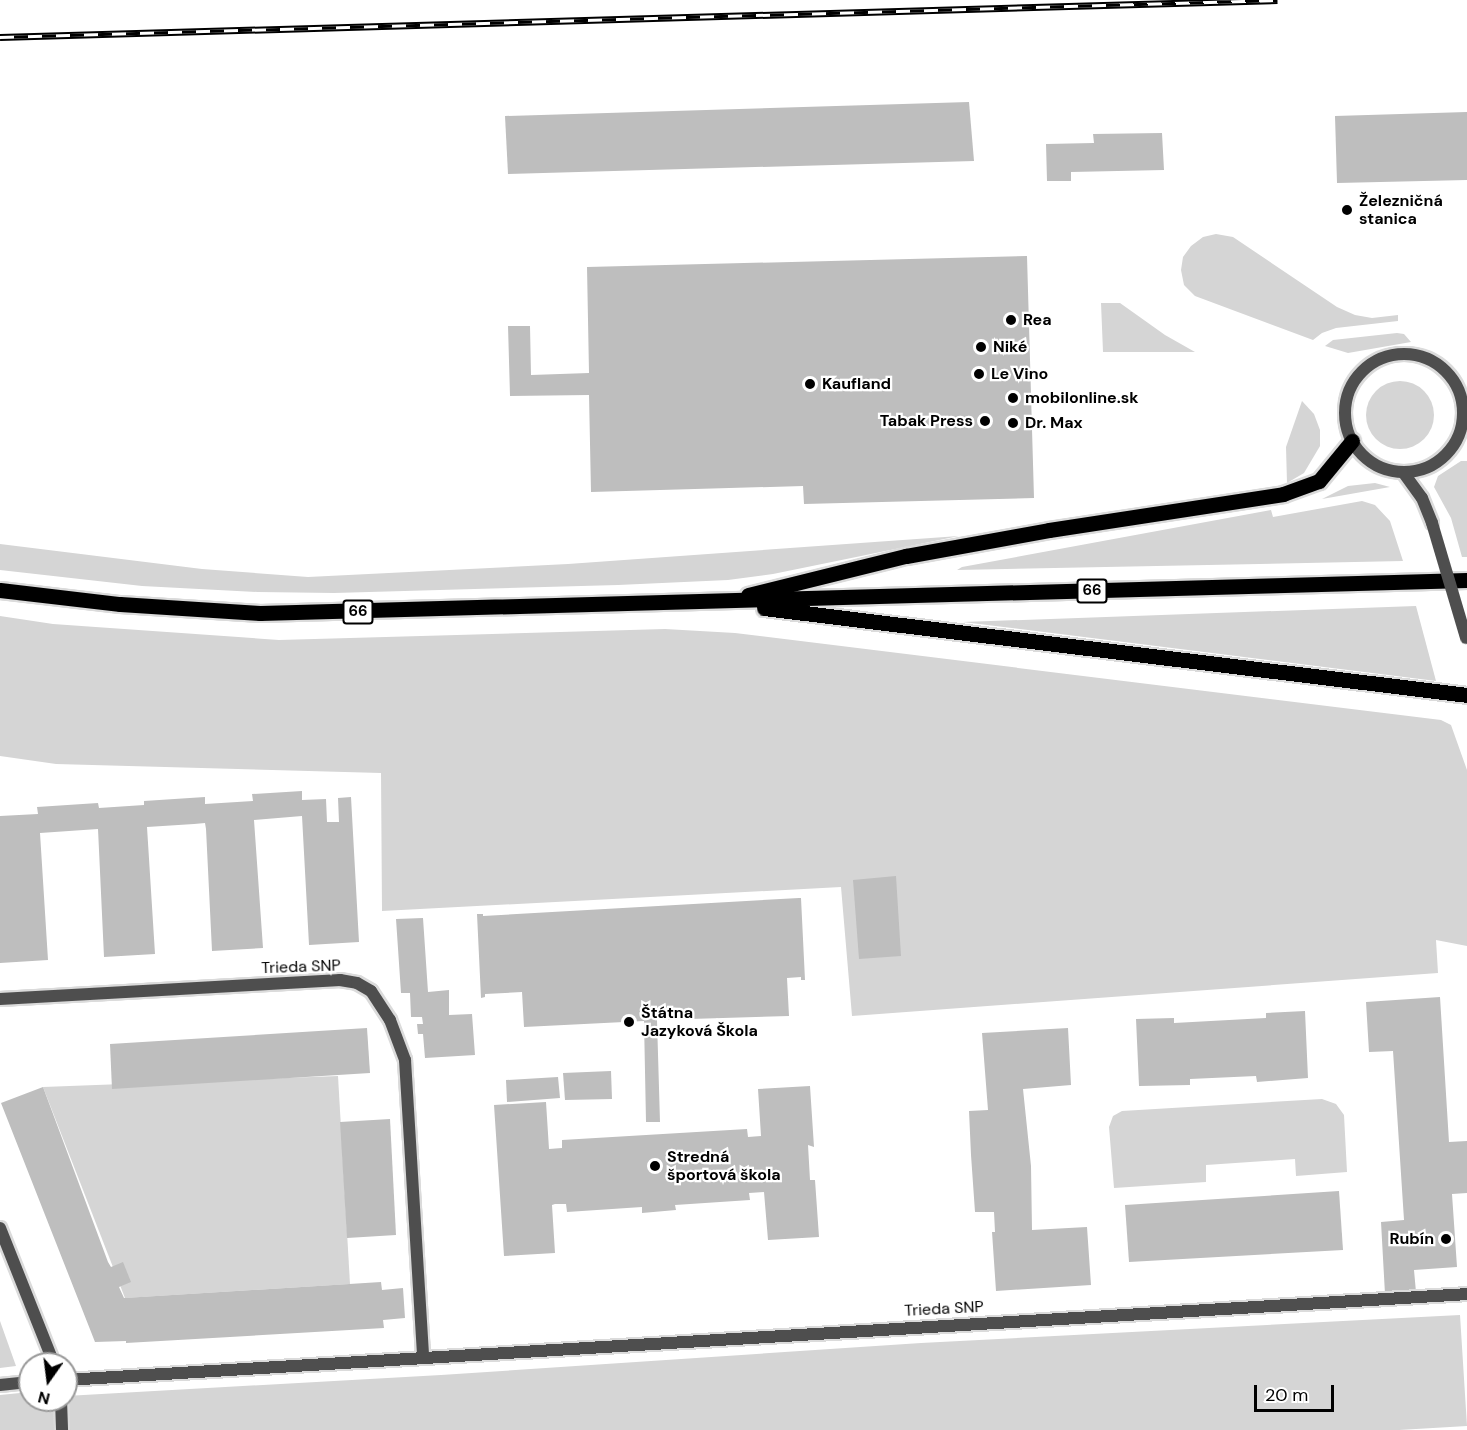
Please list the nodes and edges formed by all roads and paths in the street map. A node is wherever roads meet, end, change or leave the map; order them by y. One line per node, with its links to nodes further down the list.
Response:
1 (1464, 431): 2 (street); 3 (street)
2 (1352, 441): 3 (street); 6 (main road)
3 (1403, 472): 7 (street, bridge)
4 (1467, 580): 6 (main road, 66)
5 (0, 590): 6 (main road, 66)
6 (717, 602): 8 (main road)
7 (1466, 641)
8 (1467, 695)
9 (0, 999): 13 (street, Trieda SNP)
10 (0, 1228): 12 (street)
11 (1467, 1294): 13 (street, Trieda SNP)
12 (49, 1352)
13 (423, 1357): 14 (street, Trieda SNP)
14 (78, 1379)
15 (18, 1383): 16 (street)
16 (0, 1384)
17 (61, 1412): 18 (street)
18 (62, 1430)

